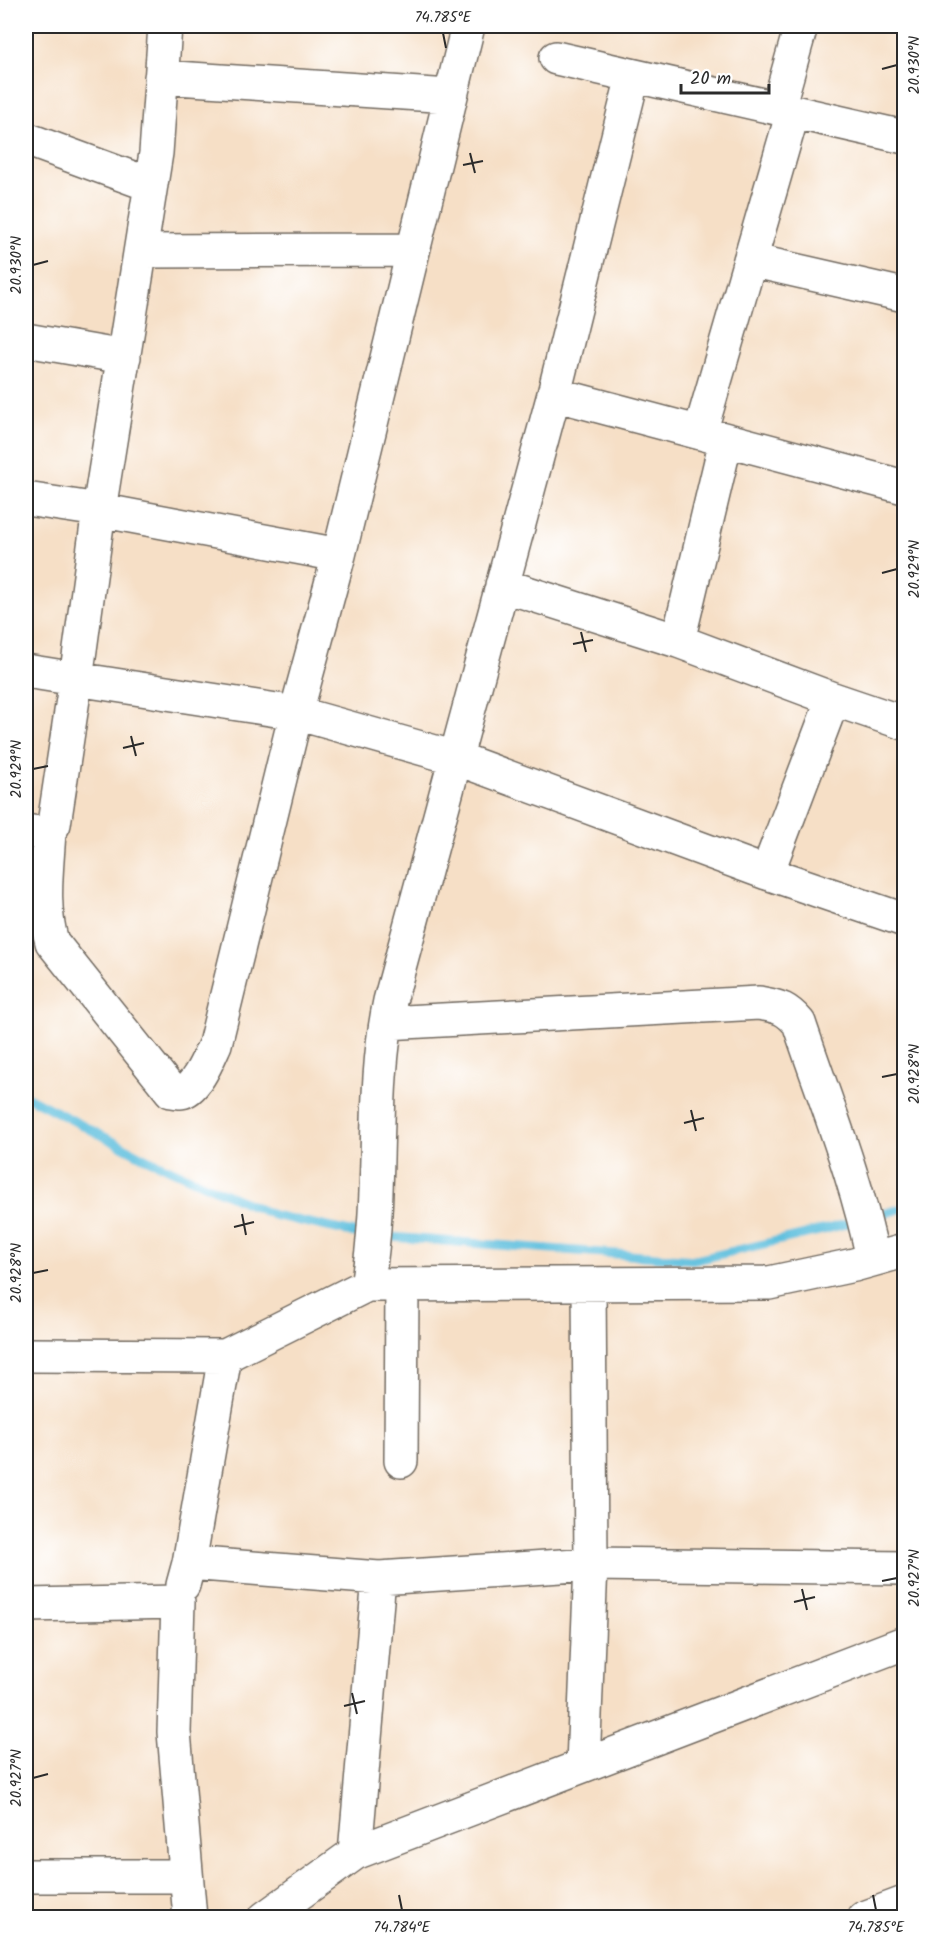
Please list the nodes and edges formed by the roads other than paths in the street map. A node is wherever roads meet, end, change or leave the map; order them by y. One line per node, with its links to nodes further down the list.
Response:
1 (165, 26): 6 (street)
2 (468, 26): 7 (street)
3 (801, 26): 8 (street)
4 (556, 58): 5 (street)
5 (633, 76): 8 (street); 18 (street)
6 (161, 77): 7 (street); 11 (street)
7 (450, 96): 12 (street)
8 (785, 110): 9 (street); 14 (street)
9 (904, 137)
10 (26, 139): 11 (street)
11 (151, 185): 13 (street)
12 (412, 250): 13 (street); 23 (street)
13 (141, 251): 17 (street)
14 (750, 260): 15 (street); 19 (street)
15 (904, 295)
16 (26, 340): 17 (street)
17 (124, 357): 22 (street)
18 (554, 394): 19 (street); 24 (street)
19 (713, 436): 20 (street); 25 (street)
20 (904, 487)
21 (26, 499): 22 (street)
22 (99, 510): 23 (street); 27 (street)
23 (339, 555): 29 (street)
24 (502, 585): 25 (street); 31 (street)
25 (678, 641): 28 (street)
26 (26, 671): 27 (street)
27 (76, 679): 29 (street); 32 (street)
28 (833, 699): 30 (street); 33 (street)
29 (296, 713): 31 (street); 32 (street)
30 (904, 723)
31 (456, 758): 33 (street); 35 (street)
32 (37, 831)
33 (767, 873): 34 (street)
34 (904, 920)
35 (386, 1023): 36 (street); 39 (street)
36 (870, 1244): 37 (street); 40 (street)
37 (904, 1251): 38 (street)
38 (904, 1263)
39 (370, 1271): 41 (street); 43 (street)
40 (590, 1284): 41 (street); 46 (street)
41 (402, 1285): 44 (street)
42 (26, 1355): 43 (street)
43 (225, 1356): 45 (street)
44 (401, 1461)
45 (189, 1563): 48 (street); 49 (street)
46 (591, 1564): 47 (street); 48 (street); 52 (street)
47 (904, 1568)
48 (380, 1578): 53 (street)
49 (178, 1602): 50 (street); 55 (street)
50 (26, 1605)
51 (904, 1643): 52 (street)
52 (583, 1765): 53 (street)
53 (355, 1853): 58 (street)
54 (26, 1876): 55 (street)
55 (186, 1876): 57 (street)
56 (904, 1903): 59 (street)
57 (190, 1917)
58 (265, 1917)
59 (864, 1917)

